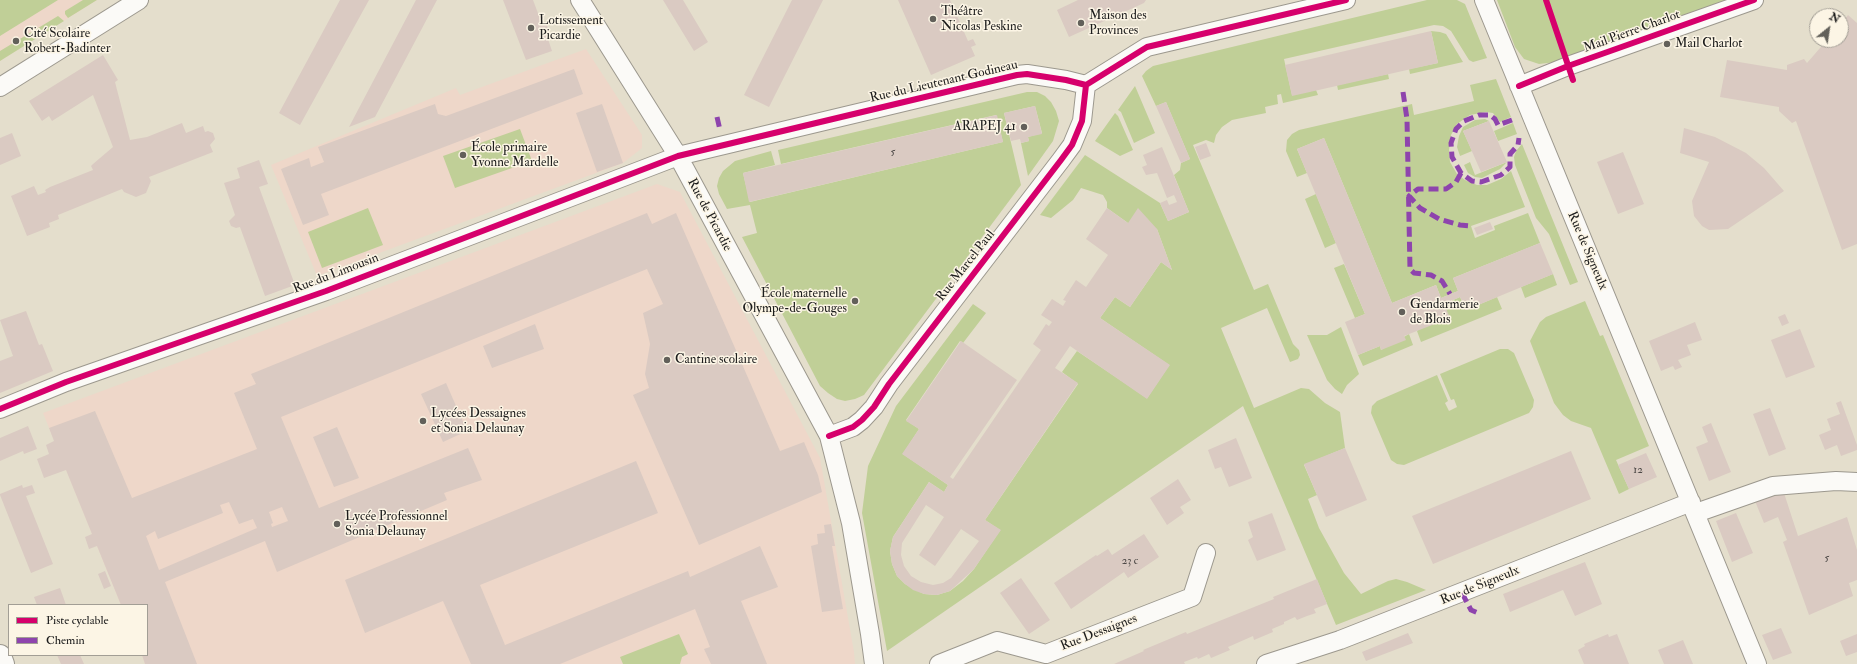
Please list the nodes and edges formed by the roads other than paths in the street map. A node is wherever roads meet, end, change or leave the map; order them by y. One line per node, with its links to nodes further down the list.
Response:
1 (139, 0): 8 (street)
2 (580, 0): 9 (street, Rue de Picardie)
3 (1346, 0): 6 (street)
4 (1484, 0): 7 (street, Rue de Signeulx)
5 (1754, 0): 7 (street, Mail Pierre Charlot)
6 (1086, 85): 9 (street, Rue du Lieutenant Godineau); 11 (street, Rue Marcel Paul)
7 (1519, 86): 13 (street, Rue de Signeulx)
8 (0, 87)
9 (678, 156): 10 (street, Rue du Limousin); 11 (street, Rue de Picardie)
10 (0, 409)
11 (828, 436): 17 (street)
12 (1857, 482): 13 (street)
13 (1693, 508): 19 (street, Rue de Signeulx); 20 (street, Rue de Signeulx)
14 (1206, 553): 18 (street, Rue Dessaignes)
15 (0, 656): 16 (main road)
16 (3, 664)
17 (874, 664)
18 (939, 664)
19 (1266, 664)
20 (1757, 664)

